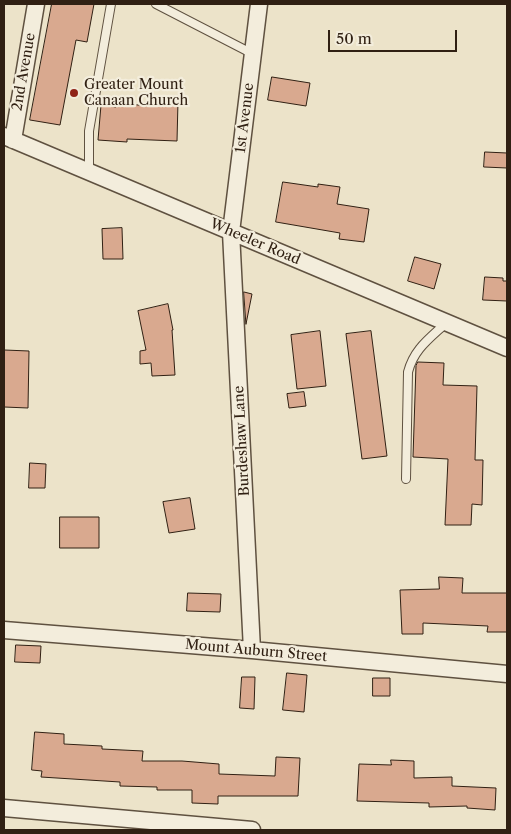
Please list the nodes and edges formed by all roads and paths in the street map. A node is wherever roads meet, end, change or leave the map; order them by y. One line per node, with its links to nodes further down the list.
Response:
1 (36, 4): 6 (street, 2nd Avenue)
2 (111, 4): 7 (lane)
3 (156, 4): 5 (lane)
4 (259, 4): 5 (street, 1st Avenue)
5 (253, 54): 8 (street, 1st Avenue)
6 (8, 138): 7 (street, Wheeler Road)
7 (90, 172): 8 (street, Wheeler Road)
8 (231, 232): 9 (street, Wheeler Road); 13 (street, Burdeshaw Lane)
9 (447, 321): 10 (street, Wheeler Road); 11 (lane)
10 (507, 348)
11 (406, 479)
12 (4, 630): 13 (street, Mount Auburn Street)
13 (252, 650): 14 (street, Mount Auburn Street)
14 (507, 674)
15 (4, 808): 16 (street)
16 (252, 830)

